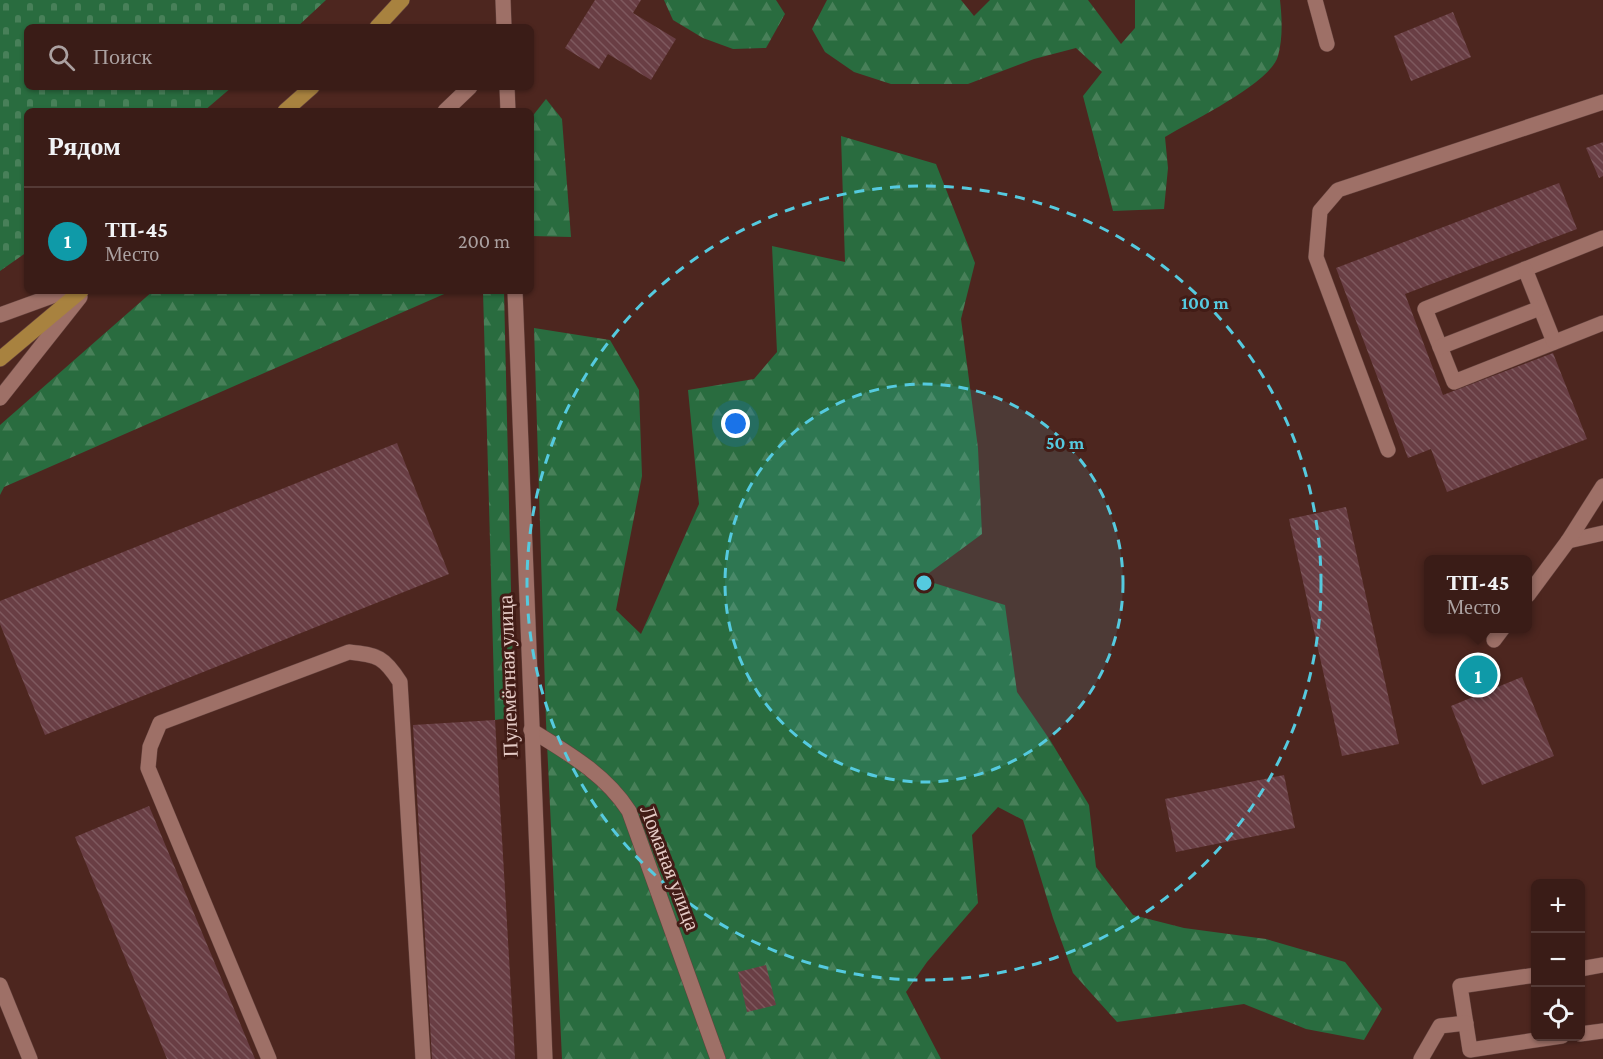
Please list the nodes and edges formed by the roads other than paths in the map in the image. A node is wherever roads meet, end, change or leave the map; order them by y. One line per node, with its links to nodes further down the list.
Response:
1 (402, 0): 4 (main road)
2 (503, 0): 5 (street)
3 (1315, 0): 6 (street)
4 (380, 24)
5 (504, 24)
6 (1327, 44)
7 (309, 90): 11 (main road)
8 (467, 90): 12 (street)
9 (507, 90): 13 (street)
10 (1603, 102): 27 (street)
11 (288, 108)
12 (448, 108)
13 (508, 108)
14 (1603, 238): 15 (street)
15 (1524, 269): 20 (street); 24 (street)
16 (58, 294): 21 (street)
17 (79, 294): 25 (main road)
18 (81, 294): 26 (street)
19 (515, 294): 32 (street, Пулемётная улица)
20 (1540, 308): 23 (street); 24 (street)
21 (0, 315)
22 (1603, 323): 23 (street)
23 (1554, 342): 24 (street)
24 (1440, 347)
25 (0, 359)
26 (0, 398)
27 (1388, 450)
28 (1603, 486): 30 (street)
29 (1603, 533): 30 (street)
30 (1568, 541): 31 (street)
31 (1532, 588)
32 (531, 730): 44 (street, Пулемётная улица); 45 (street, Ломаная улица)
33 (1603, 965): 34 (street)
34 (1585, 968)
35 (1531, 976): 37 (street)
36 (0, 985): 41 (street)
37 (1466, 1023): 40 (street); 46 (street)
38 (1603, 1030): 39 (street)
39 (1585, 1033)
40 (1531, 1041)
41 (30, 1059)
42 (269, 1059): 43 (street)
43 (423, 1059)
44 (544, 1059)
45 (718, 1059)
46 (1421, 1059)

